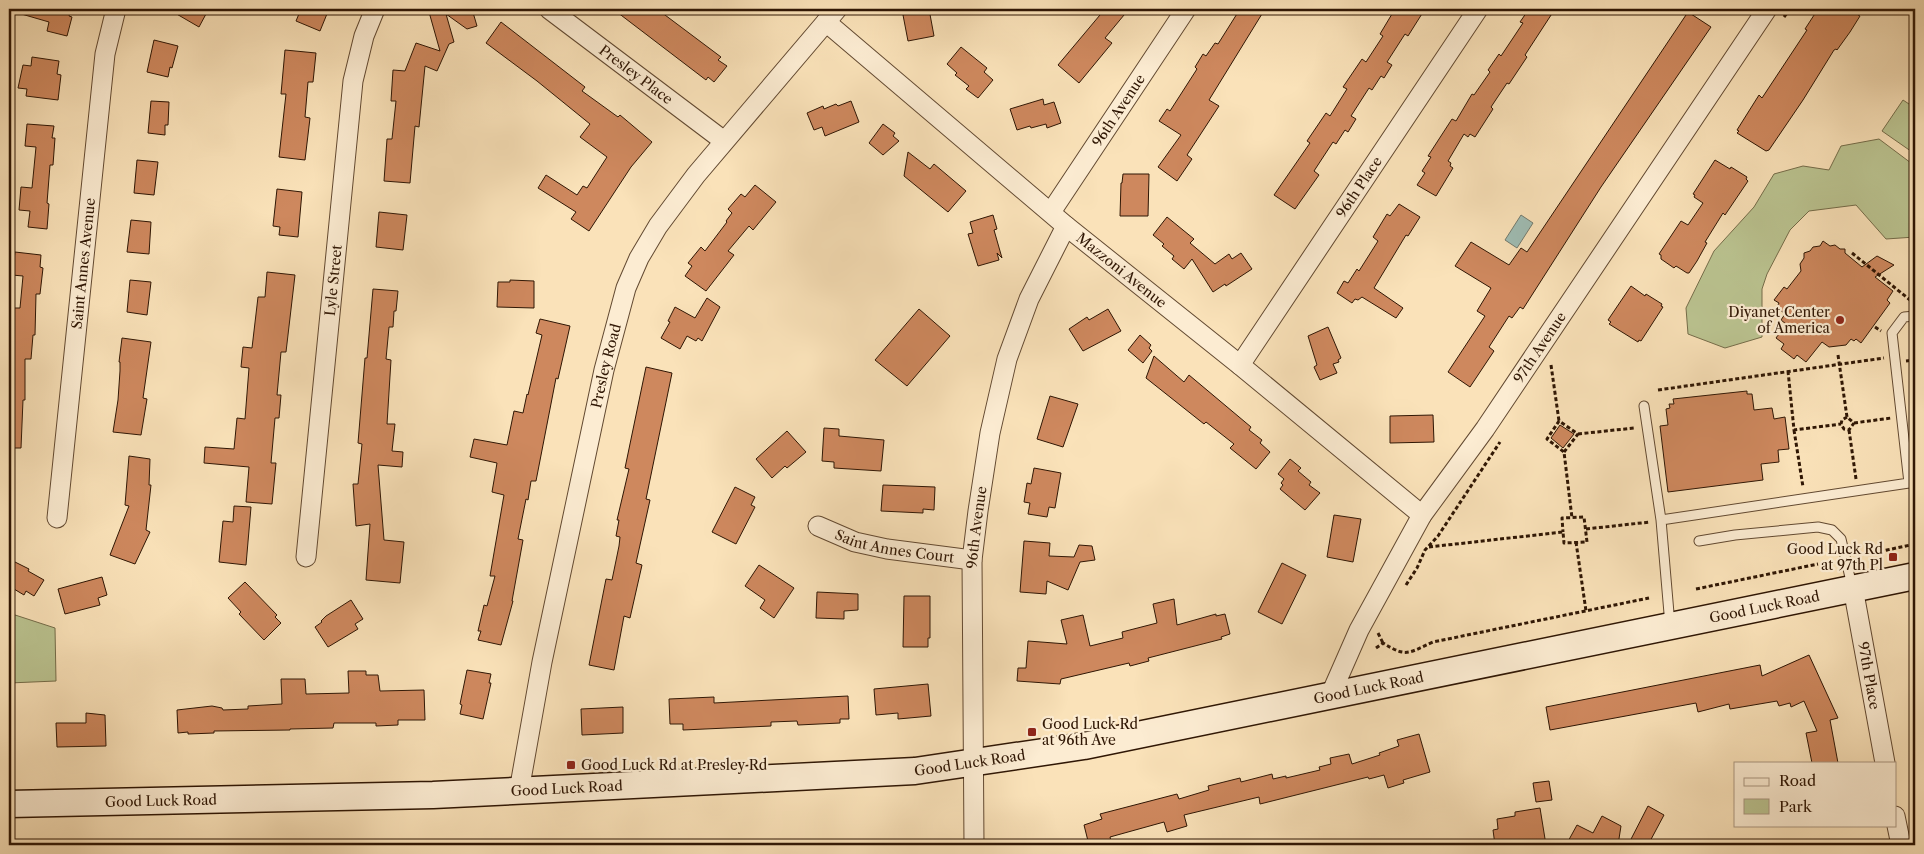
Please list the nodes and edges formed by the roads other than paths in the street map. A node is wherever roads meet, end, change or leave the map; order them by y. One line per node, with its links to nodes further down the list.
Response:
1 (116, 9): 15 (street, Saint Annes Avenue)
2 (375, 9): 19 (street, Lyle Street)
3 (549, 9): 8 (street, Presley Place)
4 (1186, 9): 9 (street, 96th Avenue)
5 (1478, 9): 12 (street, 96th Place)
6 (1767, 9): 14 (street, 97th Avenue)
7 (831, 16): 8 (street, Presley Road); 9 (street, Mazzoni Avenue)
8 (724, 141): 27 (street, Presley Road)
9 (1051, 212): 10 (street, Mazzoni Avenue)
10 (1066, 226): 12 (street, Mazzoni Avenue); 20 (street, 96th Avenue)
11 (1915, 316): 16 (lane)
12 (1240, 365): 14 (street, Mazzoni Avenue)
13 (1644, 406): 16 (lane)
14 (1422, 515): 24 (street, 97th Avenue)
15 (57, 518)
16 (1660, 520): 23 (lane)
17 (818, 526): 20 (street, Saint Annes Court)
18 (1700, 541): 22 (lane)
19 (306, 557)
20 (972, 560): 26 (street, 96th Avenue)
21 (1915, 576): 22 (main road, Good Luck Road)
22 (1853, 588): 23 (main road, Good Luck Road); 25 (street, 97th Place)
23 (1670, 625): 24 (main road, Good Luck Road)
24 (1330, 696): 26 (main road, Good Luck Road)
25 (1885, 762)
26 (972, 764): 27 (main road, Good Luck Road); 30 (street, 96th Avenue)
27 (519, 791): 28 (main road, Good Luck Road)
28 (9, 804)
29 (1896, 821): 31 (street)
30 (974, 845)
31 (1901, 845)

